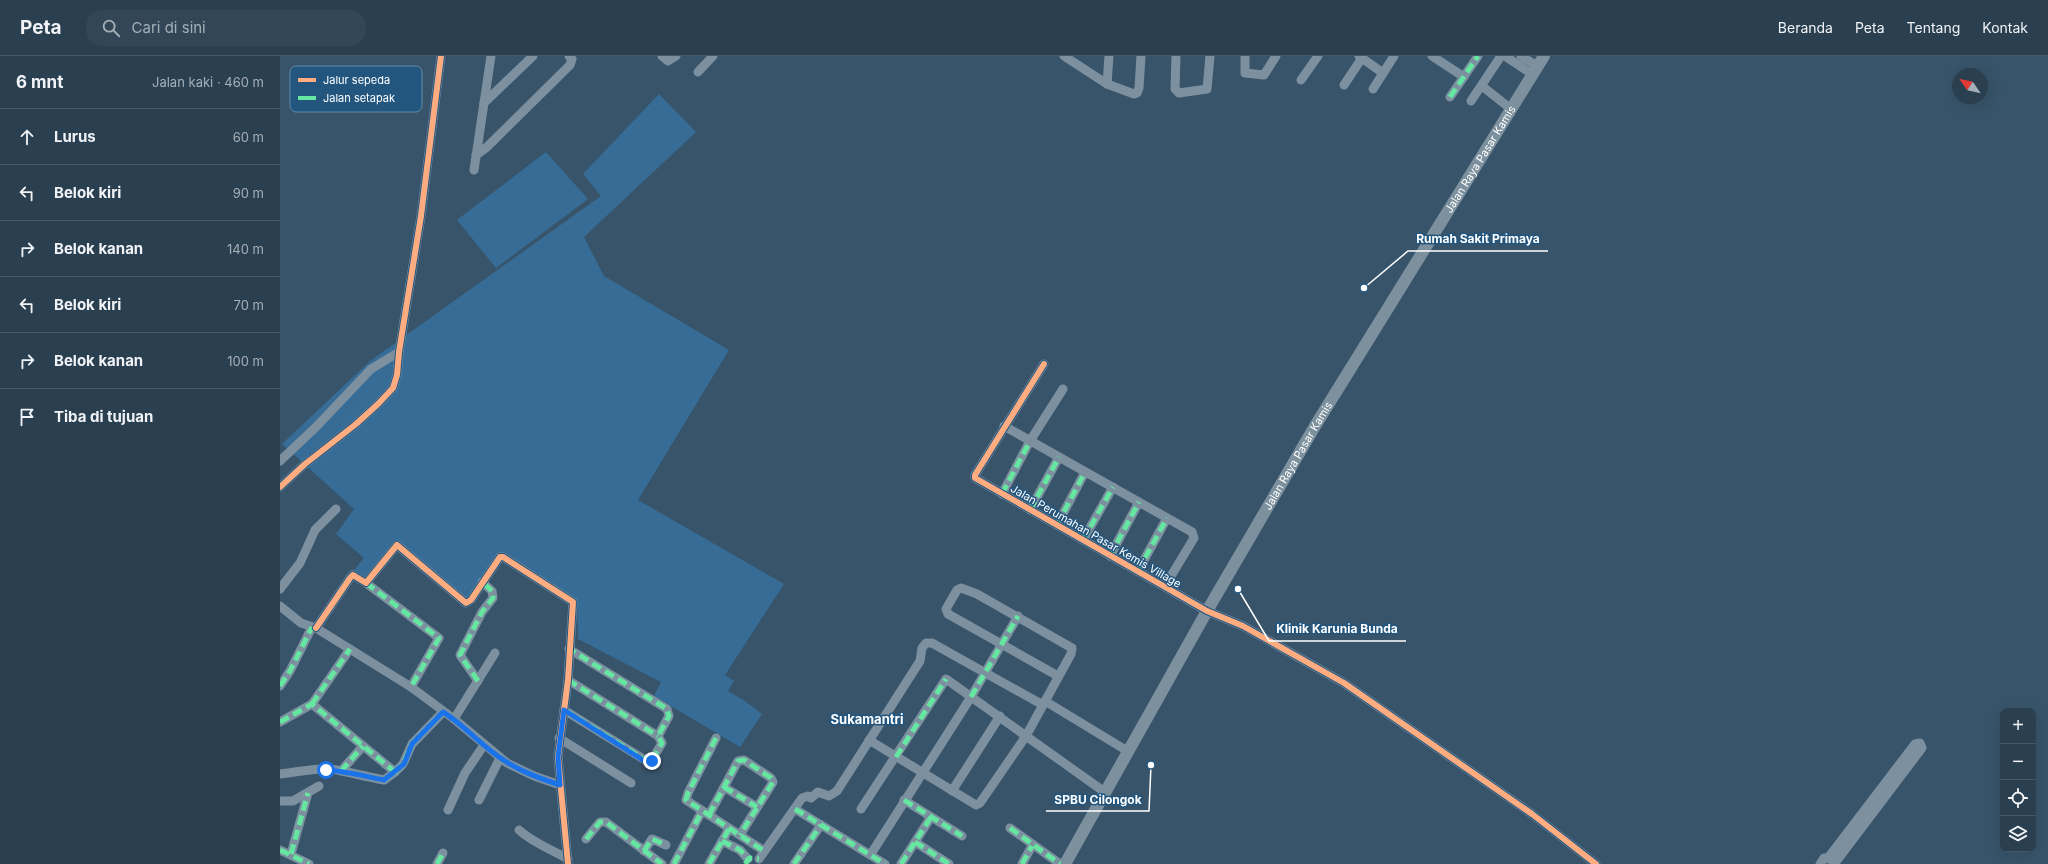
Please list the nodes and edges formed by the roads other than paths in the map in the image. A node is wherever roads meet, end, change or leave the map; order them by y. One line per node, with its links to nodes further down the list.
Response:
1 (440, 56): 39 (street)
2 (491, 56): 35 (street)
3 (533, 56): 35 (street)
4 (569, 56): 37 (street)
5 (662, 56): 6 (street)
6 (676, 56)
7 (713, 56): 25 (street)
8 (1064, 56): 23 (street)
9 (1109, 56): 29 (street)
10 (1141, 56): 29 (street)
11 (1176, 56): 12 (street)
12 (1210, 56)
13 (1245, 56): 14 (street)
14 (1276, 56)
15 (1318, 56): 28 (street)
16 (1394, 56): 26 (street)
17 (1432, 56): 27 (street)
18 (1478, 56): 27 (street)
19 (1502, 56): 31 (street)
20 (1506, 56): 24 (street)
21 (1521, 56): 24 (street)
22 (1361, 57): 26 (street); 30 (street)
23 (1078, 59): 29 (street)
24 (1538, 66): 36 (main road, Jalan Raya Pasar Kamis)
25 (698, 72)
26 (1383, 73): 32 (street)
27 (1464, 77): 33 (street)
28 (1301, 80)
29 (1107, 84)
30 (1344, 85)
31 (1482, 86): 34 (street); 36 (street)
32 (1373, 89)
33 (1450, 97)
34 (1471, 101)
35 (484, 103): 37 (street)
36 (1511, 108): 63 (main road, Jalan Raya Pasar Kamis)
37 (476, 155): 38 (street)
38 (474, 170)
39 (399, 352): 45 (street); 47 (street)
40 (1044, 364): 42 (street)
41 (1062, 389): 43 (street)
42 (1004, 426): 43 (street); 49 (street, Jalan Perumahan Pasar Kemis Village)
43 (1030, 441): 44 (street); 49 (street)
44 (1059, 457): 46 (street); 52 (street)
45 (280, 461)
46 (1085, 472): 48 (street); 54 (street)
47 (280, 487)
48 (1113, 487): 50 (street); 55 (street)
49 (1002, 494): 52 (street, Jalan Perumahan Pasar Kemis Village)
50 (1140, 502): 53 (street); 56 (street)
51 (336, 509): 61 (street)
52 (1030, 510): 54 (street, Jalan Perumahan Pasar Kemis Village)
53 (1167, 518): 57 (street); 60 (street)
54 (1057, 525): 55 (street, Jalan Perumahan Pasar Kemis Village)
55 (1083, 540): 56 (street, Jalan Perumahan Pasar Kemis Village)
56 (1110, 556): 57 (street, Jalan Perumahan Pasar Kemis Village)
57 (1138, 571): 60 (street, Jalan Perumahan Pasar Kemis Village)
58 (482, 582): 59 (street); 68 (street); 72 (street)
59 (366, 583): 65 (street); 75 (street)
60 (1165, 586): 63 (street, Jalan Perumahan Pasar Kemis Village)
61 (280, 589)
62 (280, 606): 65 (street)
63 (1207, 611): 91 (main road, Jalan Raya Pasar Kamis); 147 (street, Jalan Perumahan Pasar Kemis Village)
64 (1018, 616): 66 (street); 66 (street); 71 (street)
65 (314, 628): 67 (street); 74 (street)
66 (1001, 645): 70 (street); 71 (street)
67 (350, 649): 75 (street); 78 (street)
68 (569, 649): 73 (street); 84 (street)
69 (495, 653): 72 (street)
70 (985, 672): 76 (street); 77 (street); 88 (street)
71 (1058, 676): 77 (street)
72 (478, 680): 82 (street)
73 (568, 680): 79 (street); 84 (street)
74 (280, 686)
75 (411, 687): 80 (street)
76 (971, 697): 81 (street); 92 (street); 96 (street)
77 (1044, 703): 85 (street); 91 (street)
78 (312, 704): 83 (street); 90 (street)
79 (564, 710): 84 (street); 86 (street)
80 (443, 712): 82 (street); 95 (street)
81 (1000, 716): 85 (street); 102 (street)
82 (454, 719): 89 (street)
83 (280, 722)
84 (658, 736)
85 (1026, 736): 102 (street); 104 (street)
86 (559, 738): 98 (street); 99 (street)
87 (716, 738): 112 (street)
88 (869, 740): 92 (street); 109 (street)
89 (484, 745): 93 (street); 111 (street)
90 (363, 746): 94 (street); 95 (street)
91 (1129, 752): 104 (main road, Jalan Raya Pasar Kamis)
92 (896, 757): 96 (street); 110 (street)
93 (500, 758): 99 (street); 105 (street)
94 (341, 770): 95 (street); 97 (street)
95 (395, 772)
96 (921, 773): 102 (street); 106 (street)
97 (280, 774)
98 (631, 783)
99 (560, 785): 131 (street)
100 (319, 786): 103 (street)
101 (724, 787): 108 (street); 108 (street); 112 (street)
102 (952, 791)
103 (308, 793): 107 (street); 129 (street)
104 (1106, 793): 146 (main road, Jalan Raya Pasar Kamis)
105 (479, 800)
106 (904, 800): 113 (street); 130 (street)
107 (280, 801)
108 (757, 807): 118 (street)
109 (795, 809): 114 (street); 127 (street)
110 (861, 809)
111 (448, 810)
112 (705, 813): 115 (street); 135 (street)
113 (931, 817): 119 (street); 122 (street)
114 (821, 825): 130 (street); 140 (street)
115 (729, 828): 118 (street); 121 (street)
116 (1010, 828): 124 (street)
117 (519, 830): 131 (street)
118 (740, 835): 127 (street)
119 (962, 836)
120 (586, 839): 126 (street)
121 (722, 841): 132 (street); 139 (street)
122 (916, 842): 142 (street); 143 (street)
123 (666, 845): 126 (street)
124 (1032, 846): 144 (street); 145 (street)
125 (280, 850): 129 (street)
126 (644, 851): 138 (street)
127 (764, 851): 133 (street)
128 (443, 853): 137 (street)
129 (291, 854): 136 (street)
130 (871, 854): 141 (street)
131 (568, 862)
132 (746, 862): 133 (street)
133 (762, 862)
134 (1832, 862): 134 (street); 148 (street)
135 (678, 863)
136 (309, 864)
137 (437, 864)
138 (662, 864)
139 (709, 864)
140 (794, 864)
141 (885, 864)
142 (901, 864)
143 (949, 864)
144 (1022, 864)
145 (1060, 864)
146 (1066, 864)
147 (1596, 864)
148 (1820, 864)

